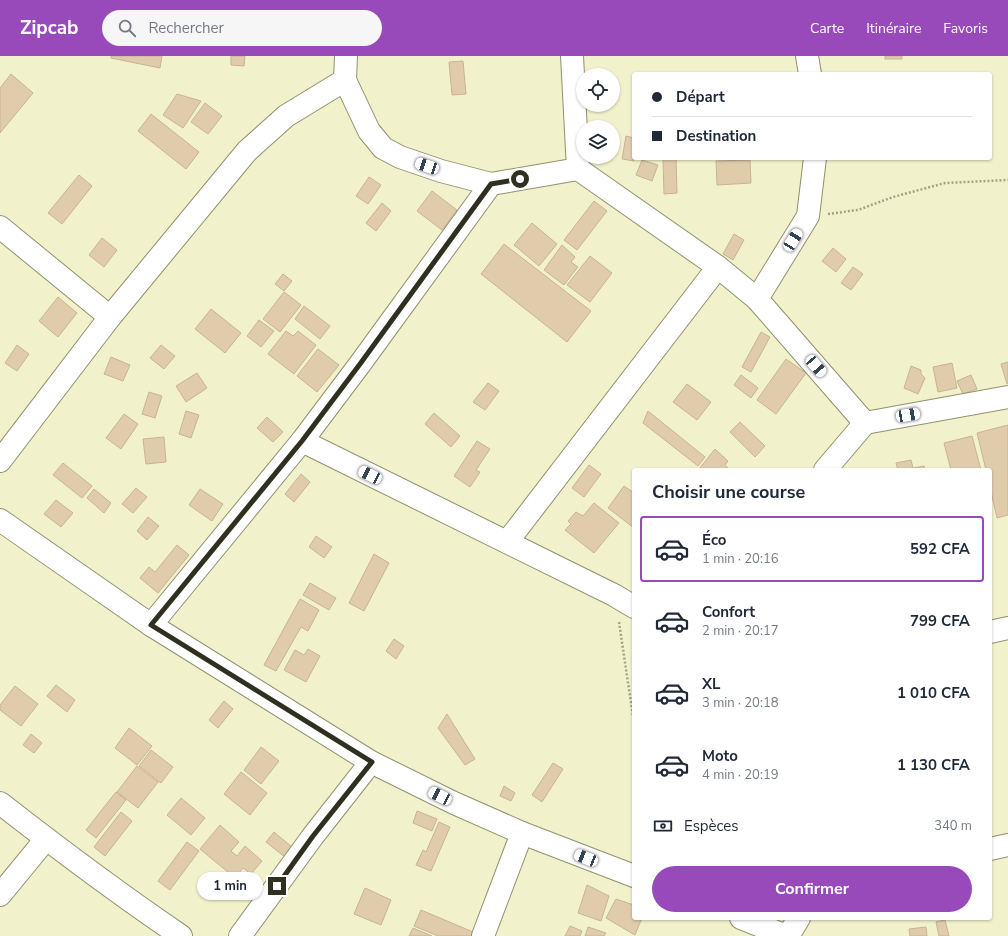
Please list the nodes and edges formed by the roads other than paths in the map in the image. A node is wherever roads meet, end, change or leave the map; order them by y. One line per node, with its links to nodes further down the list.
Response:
1 (346, 56): 5 (street)
2 (572, 56): 7 (street)
3 (807, 56): 4 (street)
4 (810, 72)
5 (345, 80): 8 (street); 12 (street)
6 (815, 160): 11 (street)
7 (578, 169): 8 (street); 10 (street)
8 (491, 184): 15 (street)
9 (0, 227): 12 (street)
10 (718, 267): 11 (street); 19 (street)
11 (757, 299): 14 (street)
12 (110, 317): 16 (street)
13 (1008, 397): 14 (street)
14 (865, 423): 17 (street)
15 (302, 441): 19 (street); 21 (street)
16 (0, 461)
17 (827, 468)
18 (0, 520): 21 (street)
19 (507, 542): 20 (street)
20 (632, 606)
21 (151, 625): 24 (street)
22 (1008, 628): 23 (street)
23 (992, 632)
24 (372, 762): 26 (street); 35 (street)
25 (0, 803): 27 (street)
26 (522, 833): 30 (street); 36 (street)
27 (46, 839): 31 (street); 34 (street)
28 (1008, 845): 29 (street)
29 (992, 849)
30 (632, 875)
31 (0, 895)
32 (746, 920): 37 (street)
33 (798, 920): 37 (street)
34 (181, 936)
35 (240, 936)
36 (483, 936)
37 (787, 936)

